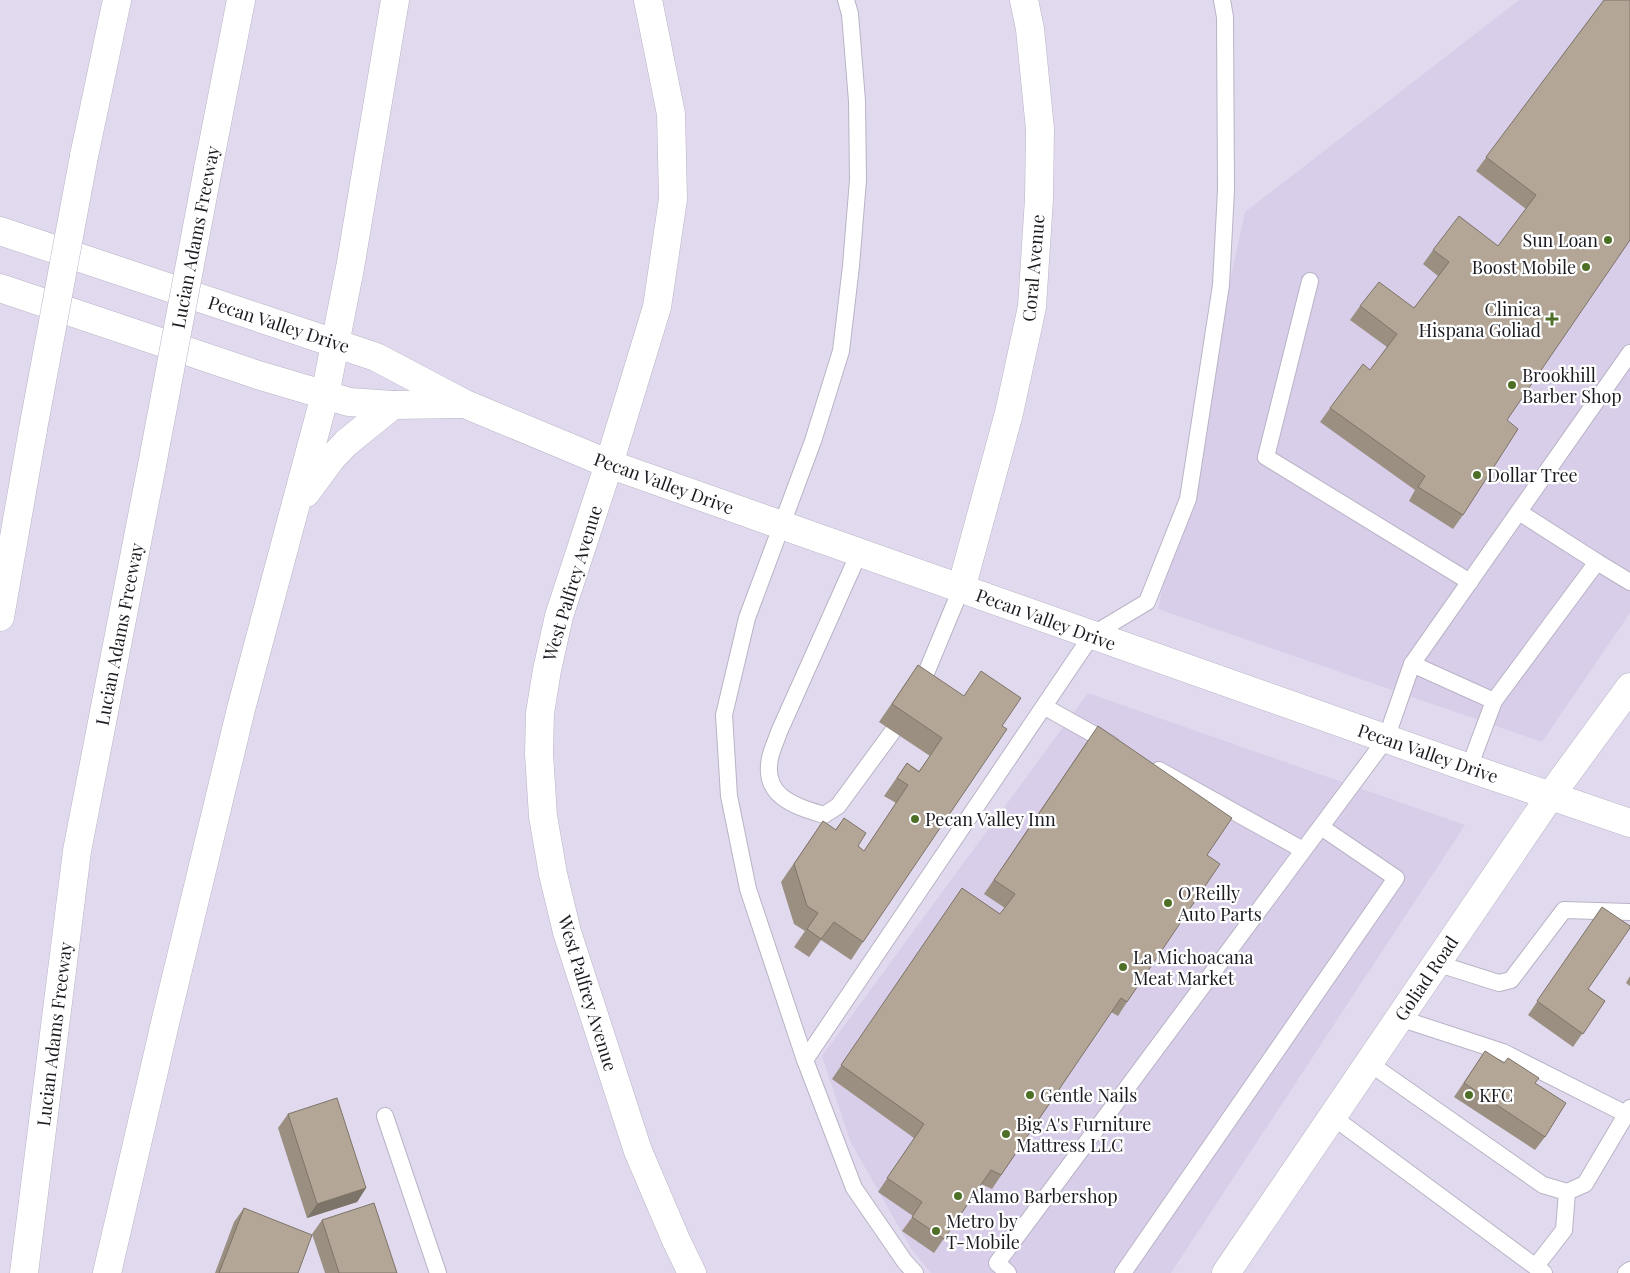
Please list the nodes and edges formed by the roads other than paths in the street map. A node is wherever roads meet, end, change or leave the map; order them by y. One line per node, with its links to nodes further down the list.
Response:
1 (117, 0): 25 (main road, bridge)
2 (241, 0): 52 (main road, Lucian Adams Freeway, bridge)
3 (395, 0): 11 (main road)
4 (648, 0): 16 (main road, West Palfrey Avenue)
5 (846, 0): 19 (lane)
6 (1024, 0): 24 (main road, Coral Avenue)
7 (1222, 0): 26 (lane)
8 (0, 231): 11 (main road, Pecan Valley Drive)
9 (1310, 281): 22 (lane)
10 (0, 288): 13 (main road, Pecan Valley Drive)
11 (336, 343): 13 (main road); 14 (main road, Pecan Valley Drive)
12 (1630, 353): 18 (lane)
13 (325, 395): 15 (main road, Pecan Valley Drive); 17 (main road)
14 (465, 404): 15 (main road, Pecan Valley Drive); 16 (main road, Pecan Valley Drive)
15 (394, 405): 17 (main road)
16 (609, 464): 19 (main road, Pecan Valley Drive); 55 (main road, West Palfrey Avenue)
17 (297, 504): 53 (main road)
18 (1519, 512): 21 (lane); 22 (lane)
19 (782, 525): 20 (main road, Pecan Valley Drive); 44 (lane)
20 (859, 553): 24 (main road, Pecan Valley Drive); 32 (lane)
21 (1597, 562): 23 (lane); 30 (lane)
22 (1470, 582): 27 (lane)
23 (1630, 582)
24 (961, 589): 26 (main road, Pecan Valley Drive); 28 (lane)
25 (0, 617)
26 (1092, 635): 31 (lane); 33 (main road, Pecan Valley Drive)
27 (1412, 664): 30 (lane); 33 (lane)
28 (918, 692)
29 (1626, 700): 37 (main road, Goliad Road)
30 (1494, 701): 36 (lane)
31 (1045, 707): 34 (lane); 44 (lane)
32 (893, 731)
33 (1386, 739): 36 (main road, Pecan Valley Drive); 39 (lane)
34 (1122, 750)
35 (1148, 764): 40 (lane)
36 (1469, 768): 37 (main road, Pecan Valley Drive)
37 (1551, 795): 38 (main road, Pecan Valley Drive); 42 (main road, Goliad Road)
38 (1630, 823)
39 (1321, 827): 40 (lane); 58 (lane)
40 (1303, 850): 57 (lane)
41 (1630, 912): 42 (lane)
42 (1436, 963): 43 (main road, Goliad Road)
43 (1399, 1018): 45 (main road, Goliad Road); 46 (lane)
44 (805, 1060): 56 (lane)
45 (1368, 1063): 48 (main road, Goliad Road); 49 (lane)
46 (1628, 1111): 49 (lane)
47 (385, 1116): 54 (lane)
48 (1333, 1116): 50 (lane); 59 (main road, Goliad Road)
49 (1567, 1192): 50 (lane)
50 (1540, 1270)
51 (1630, 1270): 60 (lane)
52 (24, 1273)
53 (107, 1273)
54 (438, 1273)
55 (692, 1273)
56 (915, 1273)
57 (1008, 1273)
58 (1123, 1273)
59 (1226, 1273)
60 (1626, 1273)

